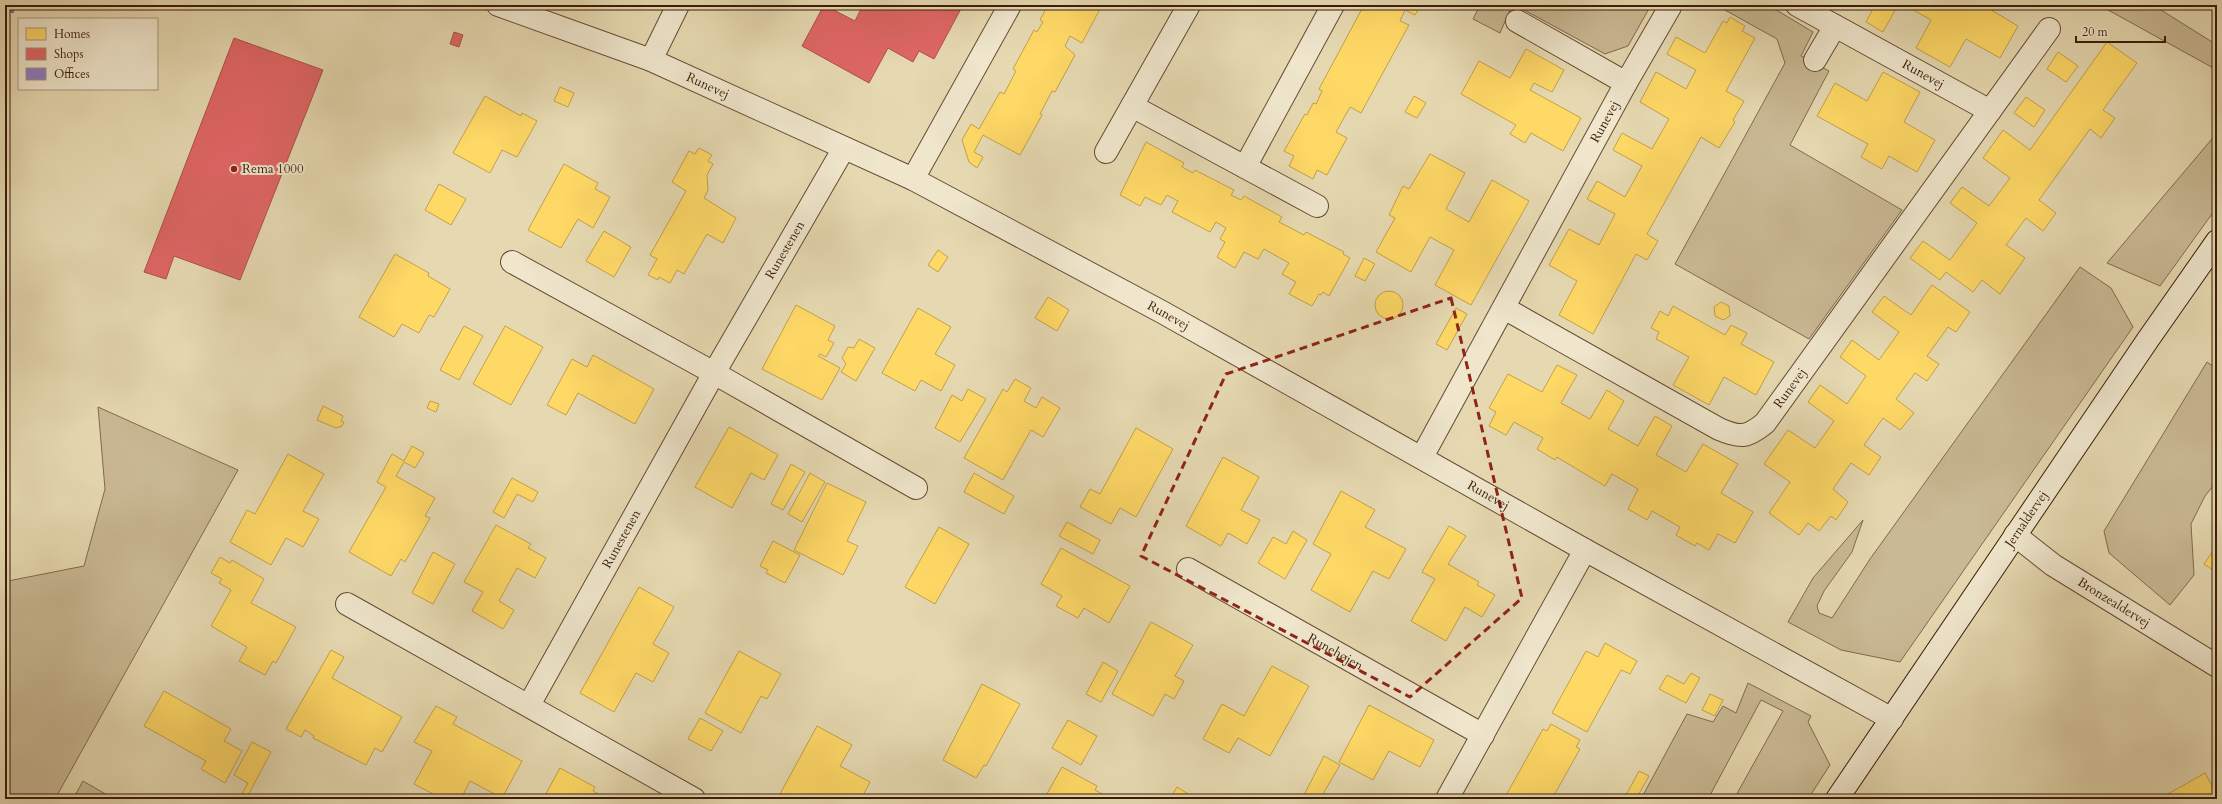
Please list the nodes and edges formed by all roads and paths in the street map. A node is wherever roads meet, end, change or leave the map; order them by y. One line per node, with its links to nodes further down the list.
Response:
1 (498, 5): 11 (street, Runevej)
2 (678, 5): 11 (street)
3 (1010, 5): 19 (street)
4 (1189, 5): 14 (street)
5 (1333, 5): 18 (street)
6 (1797, 5): 9 (street, Runevej)
7 (1670, 7): 13 (street, Runevej)
8 (1517, 21): 13 (street)
9 (1835, 26): 12 (street); 15 (street, Runevej)
10 (2049, 29): 15 (street, Runevej)
11 (651, 60): 16 (street, Runevej)
12 (1815, 60)
13 (1626, 83): 23 (street, Runevej)
14 (1132, 106): 17 (street); 18 (street)
15 (1990, 111): 23 (street, Runevej)
16 (844, 148): 19 (street, Runevej); 24 (street, Runestenen)
17 (1106, 152)
18 (1245, 167): 20 (street)
19 (913, 179): 25 (street, Runevej)
20 (1317, 206)
21 (2217, 240): 27 (street, Jernaldervej)
22 (512, 262): 24 (street)
23 (1504, 308): 25 (street, Runevej)
24 (714, 373): 26 (street); 32 (street, Runestenen)
25 (1422, 457): 28 (street, Runevej)
26 (916, 488)
27 (2015, 535): 31 (street, Bronzealdervej); 33 (street, Jernaldervej)
28 (1585, 550): 33 (street, Runevej); 34 (street)
29 (1188, 569): 34 (street, Runehøjen)
30 (347, 604): 32 (street)
31 (2217, 666)
32 (529, 705): 35 (street)
33 (1892, 718): 37 (street, Jernaldervej)
34 (1482, 735): 36 (street)
35 (694, 799)
36 (1448, 799)
37 (1837, 799)

